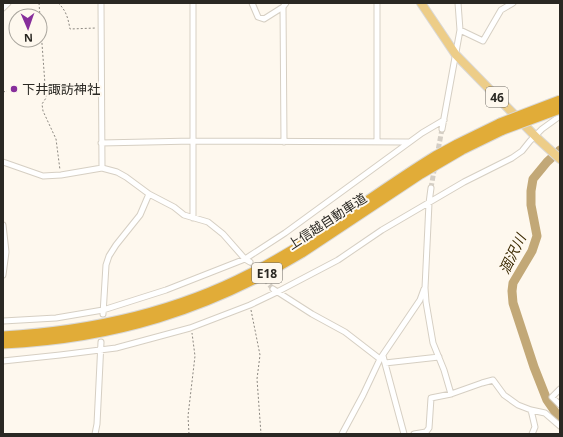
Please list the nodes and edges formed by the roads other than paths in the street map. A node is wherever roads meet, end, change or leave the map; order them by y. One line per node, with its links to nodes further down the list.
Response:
1 (8, 3): 10 (street)
2 (101, 3): 24 (street)
3 (193, 3): 20 (street)
4 (252, 3): 9 (street)
5 (377, 3): 22 (street)
6 (421, 3): 12 (main road, 46)
7 (458, 3): 11 (street)
8 (512, 3): 11 (street)
9 (285, 5): 21 (street)
10 (3, 8)
11 (460, 30): 12 (street)
12 (456, 55): 16 (street); 19 (main road, 46)
13 (560, 100): 17 (highway, 上信越自動車道 / E18, bridge)
14 (560, 109): 17 (highway, 上信越自動車道 / E18, bridge)
15 (560, 116): 19 (street)
16 (444, 120): 18 (street); 23 (street)
17 (501, 126): 39 (highway, 上信越自動車道 / E18); 41 (highway, 上信越自動車道 / E18)
18 (442, 129)
19 (536, 137): 25 (main road, 46); 30 (street)
20 (193, 141): 21 (street); 24 (street); 31 (street)
21 (284, 142): 22 (street)
22 (377, 142): 23 (street)
23 (409, 142): 33 (street)
24 (101, 143): 27 (street)
25 (560, 159)
26 (3, 162): 27 (street)
27 (102, 168): 29 (street)
28 (431, 188): 30 (street)
29 (149, 194): 31 (street); 37 (street)
30 (429, 203): 35 (street); 36 (street)
31 (193, 218): 33 (street)
32 (3, 225): 34 (street)
33 (247, 260): 37 (street)
34 (3, 275)
35 (425, 288): 43 (street); 44 (street)
36 (275, 291): 42 (street); 43 (street)
37 (103, 312): 38 (street)
38 (3, 321)
39 (3, 336)
40 (101, 342): 42 (street)
41 (3, 344)
42 (100, 350): 45 (street); 52 (street)
43 (381, 357): 46 (street); 53 (street)
44 (439, 358): 46 (street); 48 (street)
45 (3, 361)
46 (385, 363): 54 (street)
47 (560, 389): 49 (street)
48 (451, 394): 50 (street); 55 (street)
49 (560, 405)
50 (531, 410): 51 (street); 56 (street)
51 (560, 426)
52 (95, 434)
53 (342, 434)
54 (404, 434)
55 (414, 434)
56 (532, 434)

